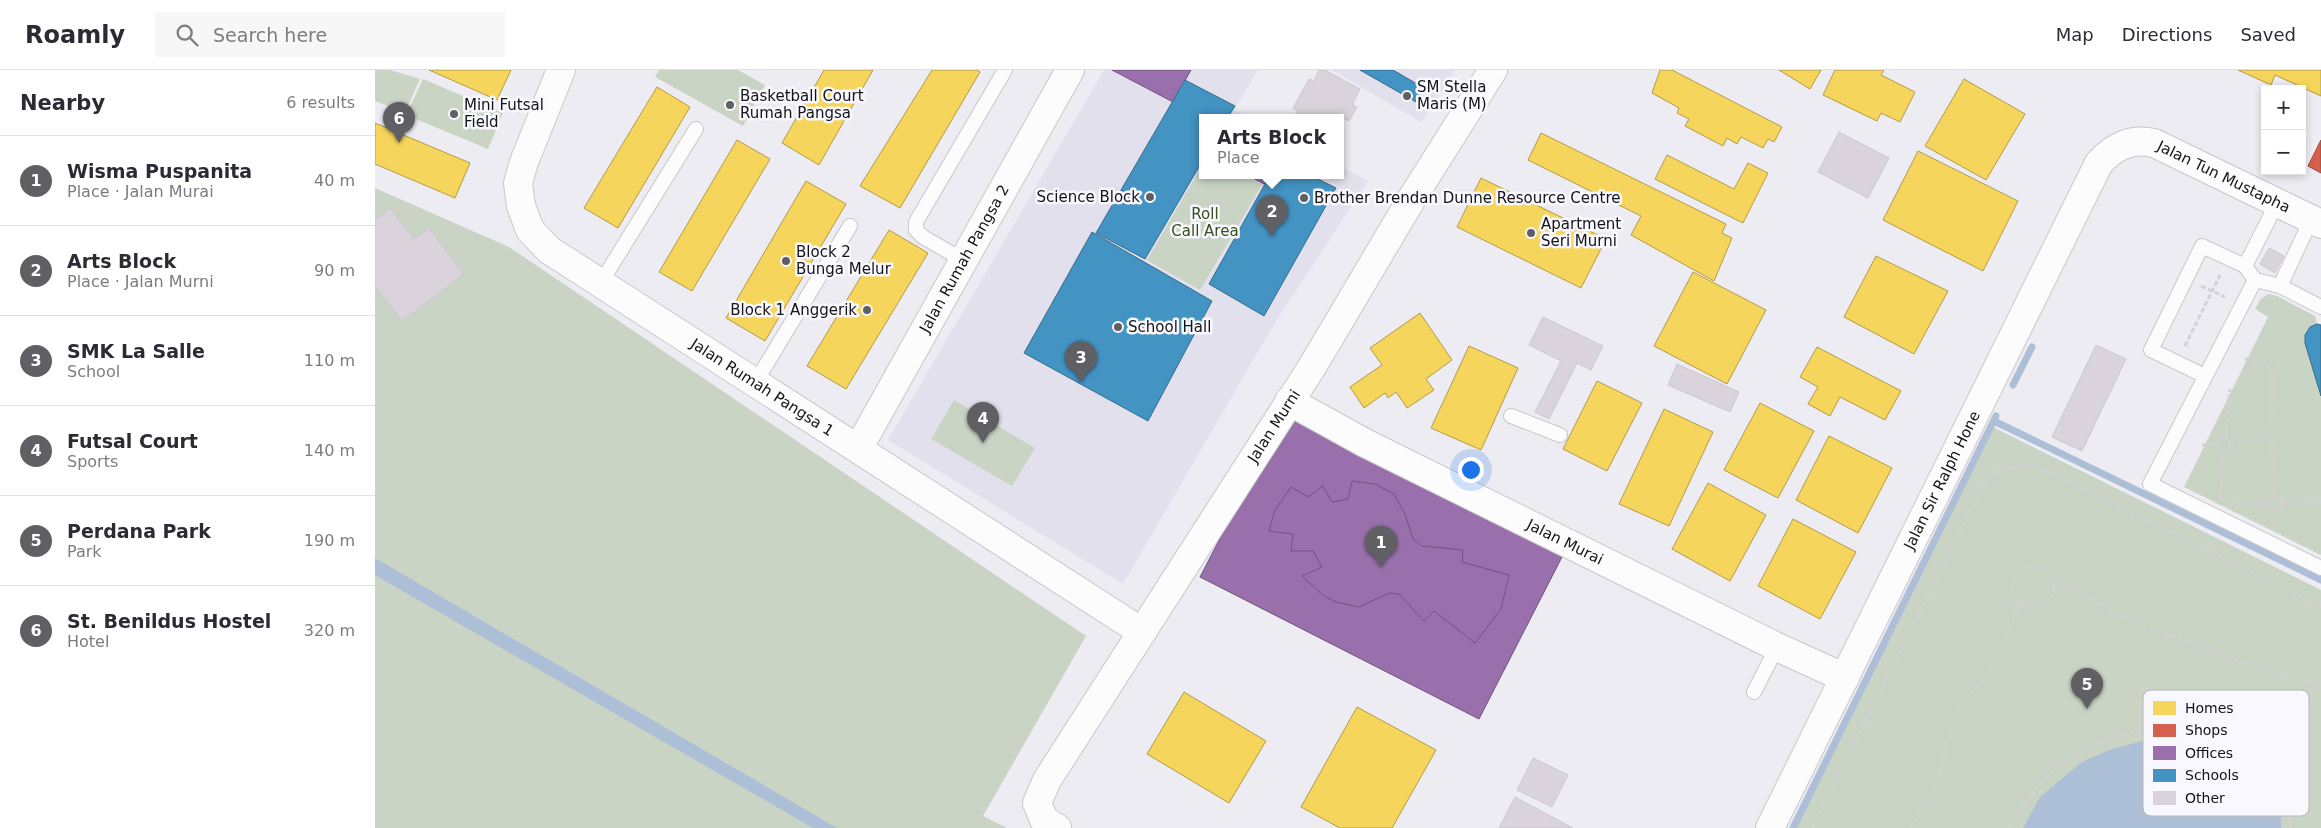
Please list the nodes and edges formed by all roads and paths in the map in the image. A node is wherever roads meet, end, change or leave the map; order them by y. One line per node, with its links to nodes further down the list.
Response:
1 (561, 70): 15 (street, Jalan Rumah Pangsa 1)
2 (1005, 70): 10 (lane)
3 (1071, 70): 10 (street, Jalan Rumah Pangsa 2)
4 (1493, 70): 27 (street, Jalan Murni)
5 (696, 129): 15 (lane)
6 (2125, 143): 7 (street, Jalan Tun Mustapha); 49 (street, Jalan Sir Ralph Hone)
7 (2277, 203): 8 (street, Jalan Tun Mustapha); 11 (lane)
8 (2316, 222): 16 (lane)
9 (850, 226): 25 (lane)
10 (965, 261): 35 (street, Jalan Rumah Pangsa 2)
11 (2245, 266): 13 (lane); 24 (lane)
12 (2223, 268): 17 (path)
13 (2255, 280): 16 (lane); 24 (lane)
14 (2194, 283): 17 (path)
15 (601, 284): 25 (street, Jalan Rumah Pangsa 1)
16 (2280, 286): 19 (lane)
17 (2212, 291): 18 (path); 20 (path)
18 (2229, 299)
19 (2321, 307)
20 (2184, 347)
21 (2245, 359): 22 (path)
22 (2267, 364): 23 (path); 23 (path)
23 (2272, 373): 30 (path)
24 (2205, 376): 43 (lane)
25 (755, 383): 35 (street, Jalan Rumah Pangsa 1)
26 (2230, 389): 31 (path)
27 (1289, 402): 47 (street, Jalan Murni); 48 (street, Jalan Murai)
28 (1511, 416): 29 (lane)
29 (1560, 435)
30 (2273, 436): 32 (path); 37 (path)
31 (2226, 437): 32 (path); 34 (path)
32 (2230, 442): 36 (path)
33 (2202, 444): 34 (path)
34 (2218, 445): 36 (path)
35 (858, 449): 47 (street, Jalan Rumah Pangsa 1)
36 (2223, 450): 39 (path)
37 (2273, 496): 41 (path); 42 (path)
38 (2321, 501): 42 (path)
39 (2220, 502)
40 (2229, 502): 41 (path)
41 (2268, 502): 42 (path)
42 (2281, 502)
43 (2321, 568)
44 (2055, 584): 45 (path); 45 (path); 50 (path)
45 (2019, 603): 56 (path)
46 (2321, 606): 55 (path)
47 (1142, 632): 53 (street, Jalan Murni)
48 (1777, 647): 49 (street, Jalan Murai); 51 (lane)
49 (1845, 678): 54 (street, Jalan Sir Ralph Hone)
50 (2321, 683)
51 (1754, 692)
52 (2143, 730): 57 (path)
53 (1057, 828)
54 (1769, 828)
55 (1812, 828)
56 (1910, 828)
57 (2010, 828)

